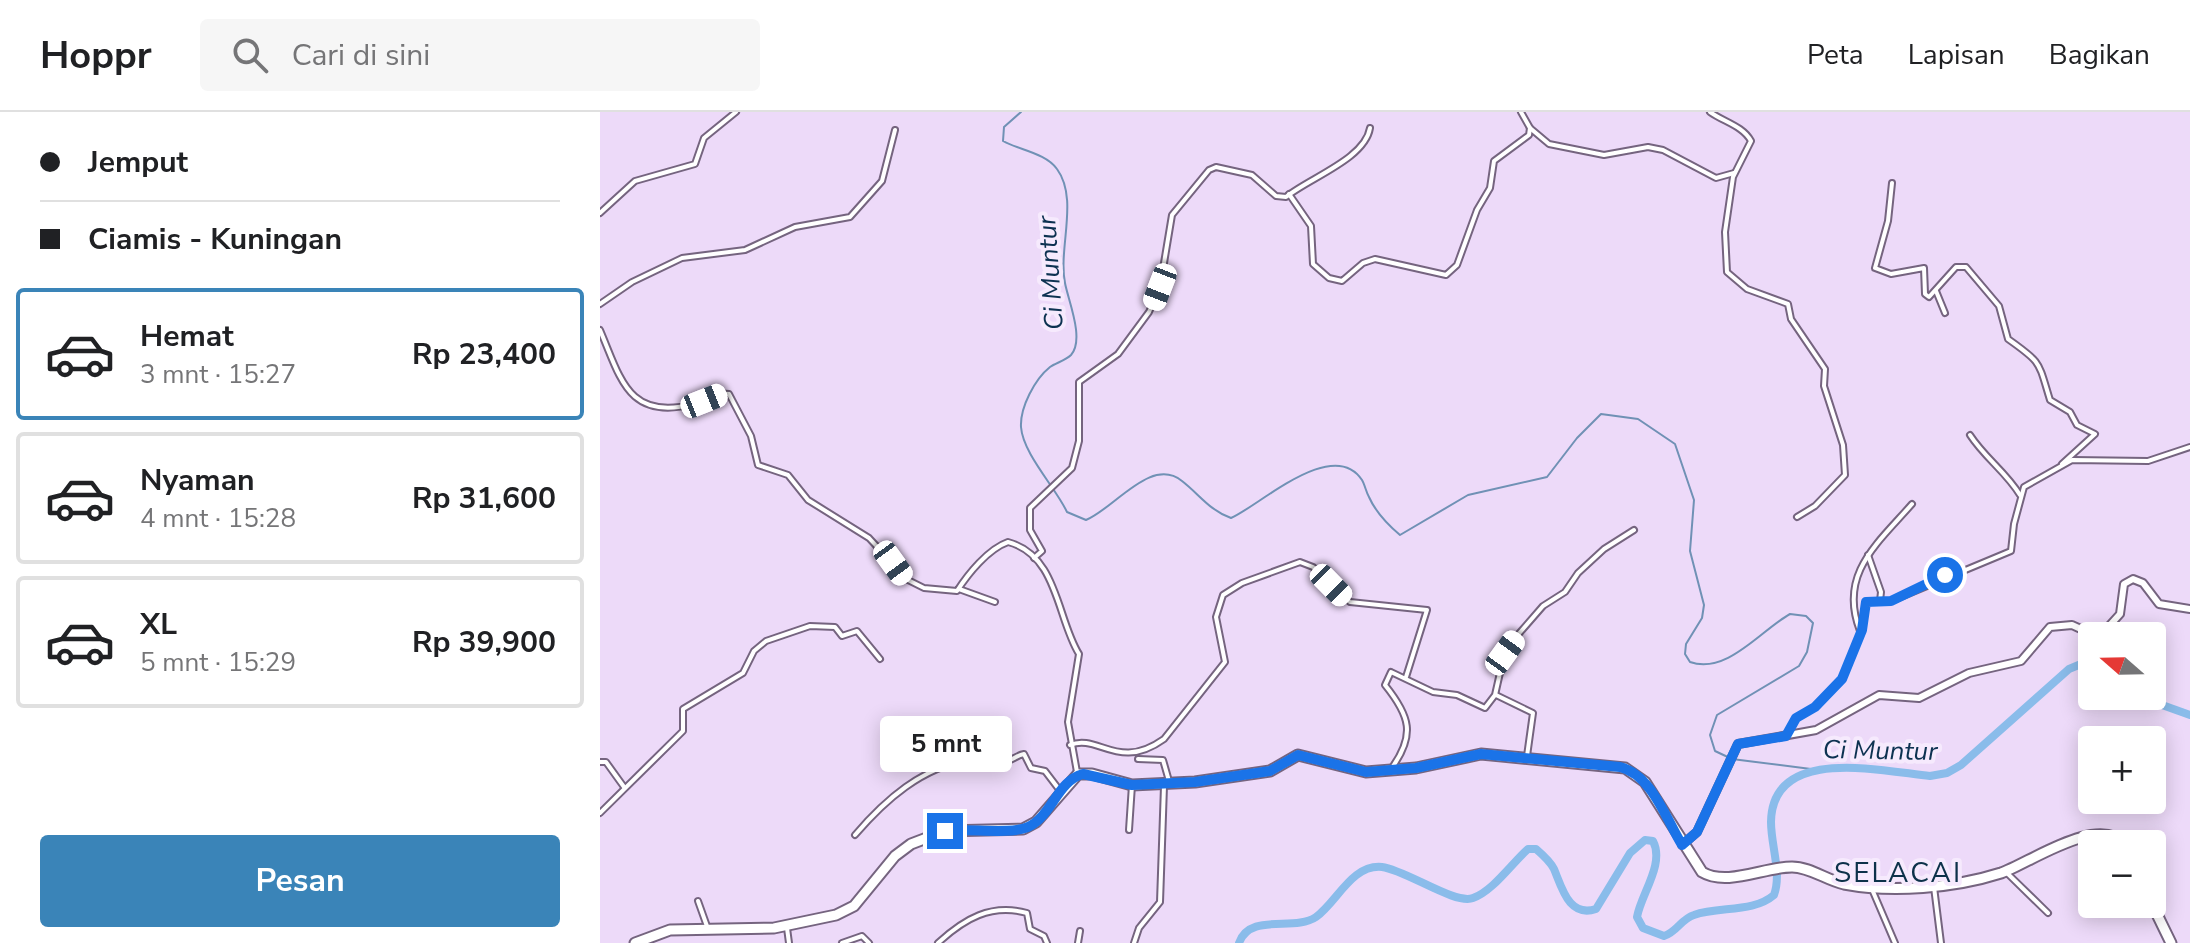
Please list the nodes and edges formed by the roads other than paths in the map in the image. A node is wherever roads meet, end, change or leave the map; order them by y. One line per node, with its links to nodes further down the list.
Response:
1 (736, 112): 10 (street)
2 (1521, 112): 5 (street)
3 (1710, 112): 7 (street)
4 (1370, 128): 9 (street)
5 (1530, 128): 7 (street); 9 (street)
6 (895, 130): 12 (street)
7 (1734, 173): 20 (street)
8 (1892, 183): 11 (street)
9 (1289, 194): 23 (street)
10 (600, 213)
11 (1936, 291): 13 (street); 17 (street)
12 (600, 304)
13 (1945, 313)
14 (600, 330): 24 (street)
15 (1970, 435): 18 (street)
16 (2190, 448): 17 (street)
17 (2061, 465): 18 (street)
18 (2020, 495): 25 (street)
19 (1912, 504): 22 (street)
20 (1797, 517)
21 (1634, 530): 33 (street)
22 (1868, 555): 25 (street); 30 (street)
23 (1034, 558): 24 (street); 35 (street)
24 (959, 589): 26 (street)
25 (1880, 601): 30 (street)
26 (995, 602)
27 (2190, 609): 28 (main road)
28 (2112, 622)
29 (2078, 628): 34 (main road)
30 (1860, 633): 34 (street)
31 (880, 659): 43 (street)
32 (1406, 677): 33 (street); 35 (street); 39 (street)
33 (1495, 695): 36 (street)
34 (1786, 736): 49 (main road)
35 (1070, 745): 40 (street)
36 (1527, 756): 39 (highway); 49 (highway)
37 (1138, 759): 41 (street)
38 (600, 762): 43 (street)
39 (1390, 771): 41 (highway)
40 (1078, 774): 42 (highway); 44 (highway)
41 (1167, 784): 42 (highway); 66 (street)
42 (1132, 785): 46 (street)
43 (624, 787): 45 (street)
44 (1061, 792): 47 (street); 56 (highway)
45 (600, 813)
46 (1129, 830)
47 (855, 835)
48 (2078, 839): 50 (highway)
49 (1682, 845): 52 (highway)
50 (2005, 871): 51 (highway); 54 (street)
51 (1933, 884): 52 (highway); 68 (street)
52 (1871, 887): 67 (street)
53 (698, 901): 57 (street)
54 (2048, 913)
55 (2159, 918): 69 (highway)
56 (787, 926): 57 (highway); 60 (street)
57 (709, 931): 59 (highway)
58 (1080, 931): 65 (street)
59 (635, 943)
60 (789, 943)
61 (842, 943): 62 (street)
62 (869, 943)
63 (938, 943): 64 (street)
64 (1047, 943)
65 (1078, 943)
66 (1134, 943)
67 (1895, 943)
68 (1941, 943)
69 (2171, 943)

